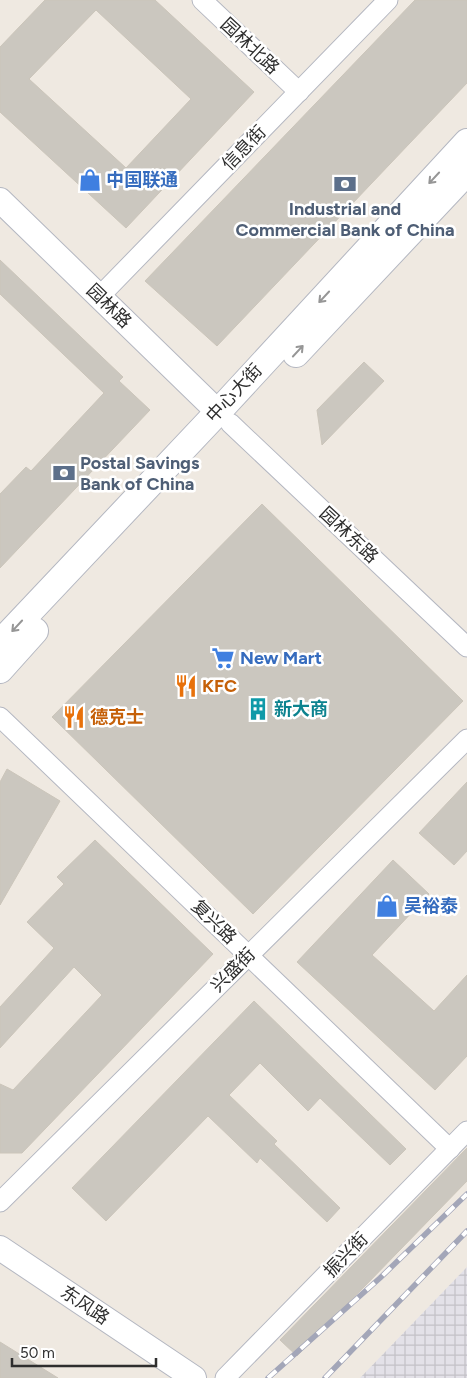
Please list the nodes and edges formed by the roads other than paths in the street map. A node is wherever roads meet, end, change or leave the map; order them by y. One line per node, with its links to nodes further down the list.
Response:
1 (202, 0): 3 (street, 园林北路)
2 (388, 0): 3 (street, 信息街)
3 (299, 92): 7 (street, 信息街)
4 (467, 142): 8 (main road, 中心大街, one-way to 8)
5 (467, 172): 8 (main road, 中心大街, one-way to 5)
6 (0, 200): 7 (street, 园林路)
7 (99, 297): 8 (street, 园林路)
8 (224, 418): 9 (main road, 中心大街, one-way to 9); 10 (street, 园林东路); 11 (main road, 中心大街)
9 (0, 643)
10 (467, 647)
11 (0, 670)
12 (0, 717): 14 (street, 复兴路)
13 (467, 739): 14 (street, 兴盛街)
14 (249, 955): 16 (street, 复兴路); 17 (street, 兴盛街)
15 (467, 1131): 16 (street, 振兴街)
16 (450, 1149): 20 (street, 振兴街)
17 (0, 1202)
18 (0, 1248): 19 (street, 东风路)
19 (194, 1378)
20 (225, 1378)

